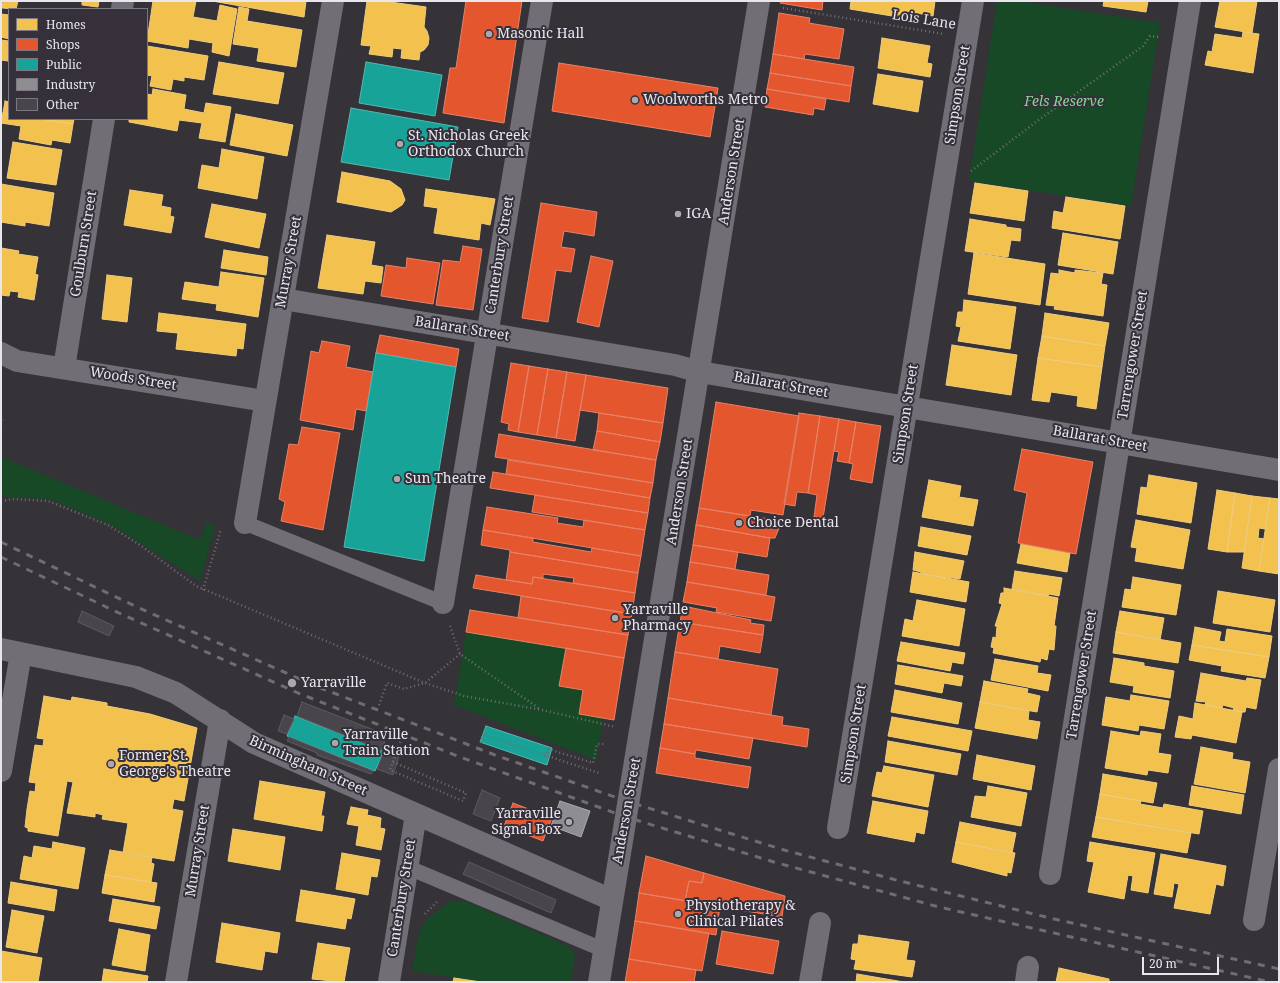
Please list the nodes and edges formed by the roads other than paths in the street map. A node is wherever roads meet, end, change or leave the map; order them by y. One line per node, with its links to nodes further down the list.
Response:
1 (333, 1): 7 (street, Murray Street)
2 (542, 1): 8 (street, Canterbury Street)
3 (973, 1): 13 (street, Simpson Street)
4 (1190, 1): 14 (street, Tarrengower Street)
5 (759, 2): 11 (street, Anderson Street)
6 (104, 120): 10 (street, Goulburn Street)
7 (283, 299): 8 (street, Ballarat Street); 12 (street, Murray Street)
8 (487, 333): 11 (street, Ballarat Street); 17 (street, Canterbury Street)
9 (1, 353): 10 (street, Woods Street)
10 (64, 368): 12 (street, Woods Street)
11 (700, 372): 13 (street, Ballarat Street); 26 (street, Anderson Street)
12 (266, 401): 16 (street, Murray Street)
13 (907, 406): 14 (street, Ballarat Street); 23 (street, Simpson Street)
14 (1118, 443): 15 (street, Ballarat Street); 25 (street, Tarrengower Street)
15 (1279, 470)
16 (245, 523): 17 (lane)
17 (443, 604)
18 (11, 651): 19 (street, Birmingham Street); 21 (street)
19 (220, 720): 22 (street, Birmingham Street); 30 (street, Murray Street)
20 (1279, 770): 27 (street)
21 (1, 771)
22 (416, 814): 24 (street, Canterbury Street); 26 (street, Birmingham Street)
23 (838, 828)
24 (407, 867): 29 (lane); 31 (street, Canterbury Street)
25 (1050, 874)
26 (612, 900): 29 (street, Anderson Street)
27 (1254, 920)
28 (820, 923): 33 (street)
29 (604, 950): 32 (street, Anderson Street)
30 (176, 982)
31 (388, 982)
32 (599, 982)
33 (810, 982)

